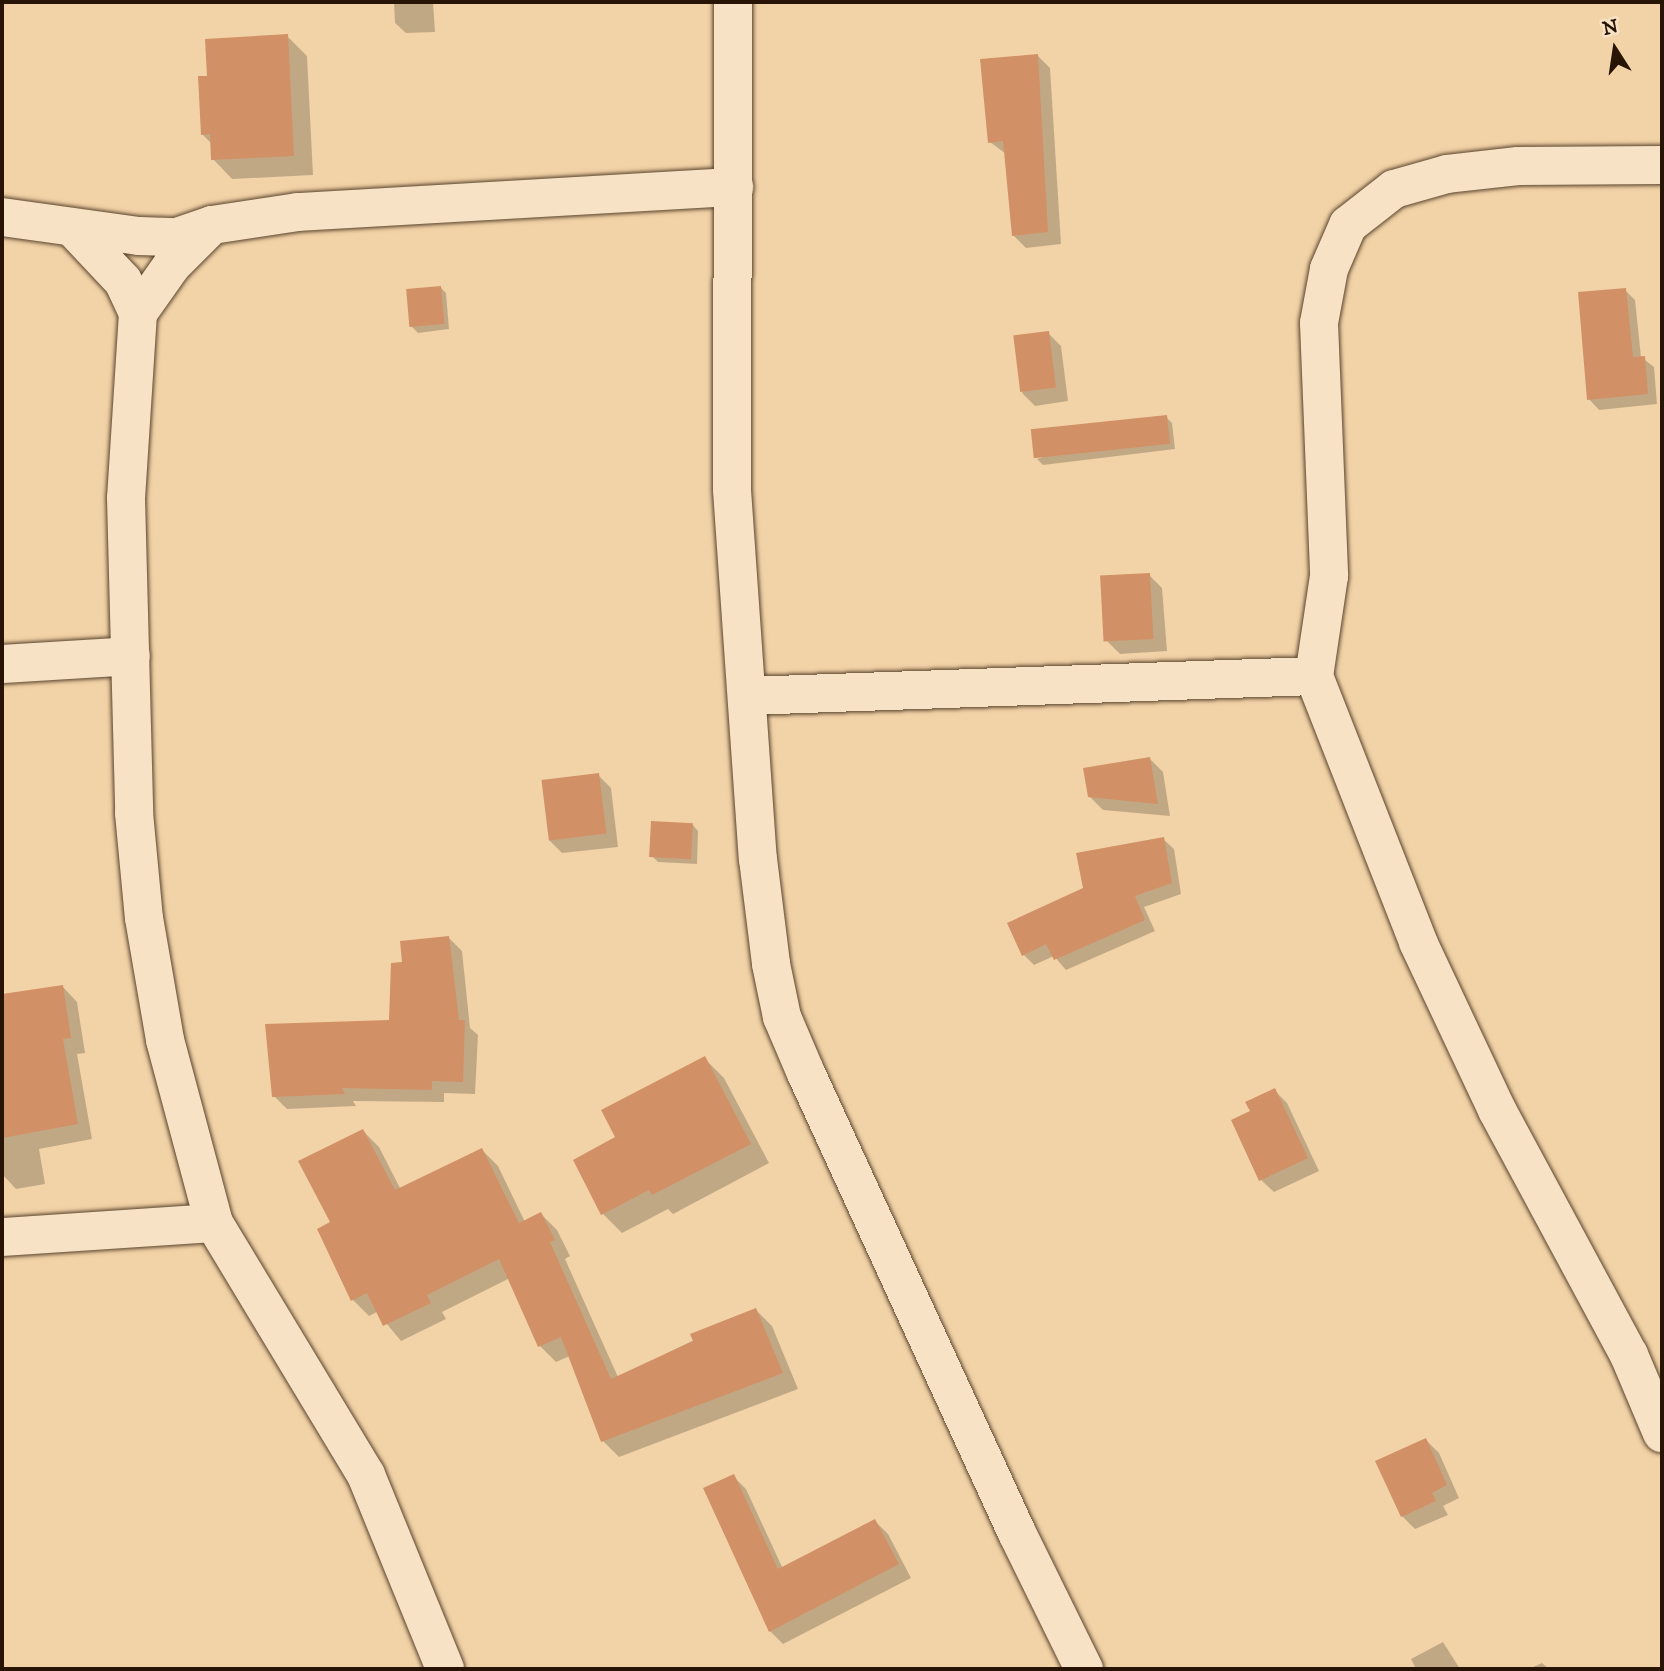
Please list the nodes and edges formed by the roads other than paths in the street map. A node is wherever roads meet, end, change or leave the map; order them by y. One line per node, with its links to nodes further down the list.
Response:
1 (733, 2): 3 (street)
2 (1662, 165): 10 (street)
3 (734, 187): 5 (street); 11 (street)
4 (2, 217): 6 (street)
5 (212, 225): 6 (street); 7 (street)
6 (74, 228): 7 (street)
7 (138, 313): 8 (street)
8 (131, 656): 9 (street); 12 (street)
9 (2, 664)
10 (1314, 676): 11 (street); 14 (street)
11 (747, 696): 16 (street)
12 (214, 1223): 13 (street); 15 (street)
13 (2, 1237)
14 (1662, 1433)
15 (445, 1669)
16 (1084, 1669)

